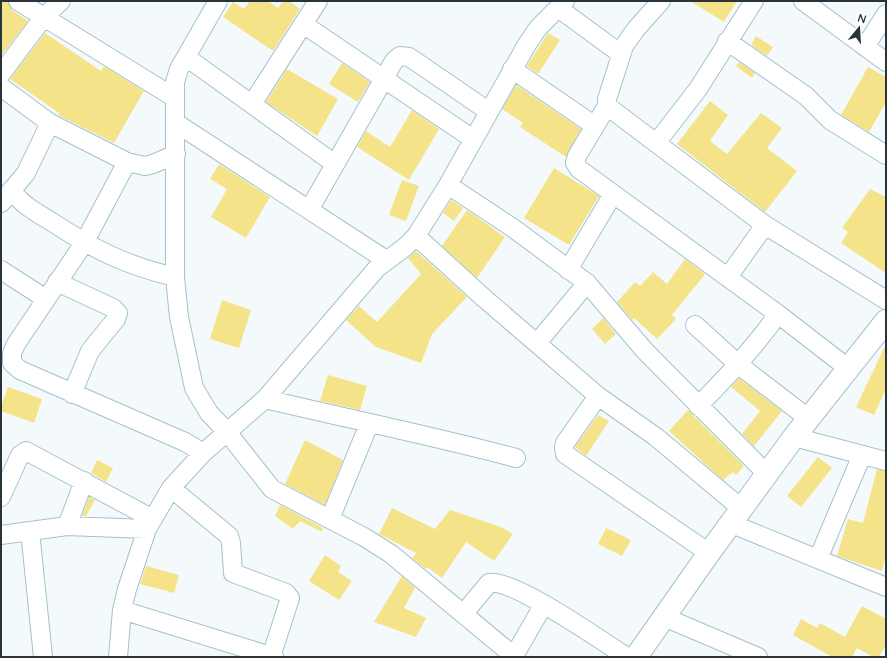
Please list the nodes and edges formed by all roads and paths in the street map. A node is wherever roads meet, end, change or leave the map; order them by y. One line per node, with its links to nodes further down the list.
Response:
1 (18, 1): 10 (street)
2 (61, 1): 10 (street)
3 (218, 1): 15 (street)
4 (318, 1): 11 (street)
5 (661, 1): 14 (street)
6 (754, 1): 12 (street)
7 (803, 1): 13 (street)
8 (561, 5): 14 (street); 17 (street)
9 (886, 14): 13 (street)
10 (44, 18): 18 (street); 21 (street)
11 (303, 24): 19 (street); 22 (street)
12 (728, 40): 29 (street); 31 (street)
13 (865, 47): 16 (street)
14 (621, 54): 23 (street)
15 (186, 57): 21 (street); 22 (street)
16 (886, 62)
17 (512, 69): 24 (street); 27 (street)
18 (1, 74)
19 (383, 79): 24 (street); 28 (street); 33 (street)
20 (1, 87): 25 (street)
21 (175, 98): 26 (street)
22 (252, 104): 33 (street)
23 (607, 106): 27 (street); 29 (street)
24 (488, 111): 28 (street)
25 (50, 123): 32 (street); 36 (street)
26 (176, 124): 30 (street); 37 (street)
27 (595, 126): 35 (street)
28 (473, 139): 34 (street)
29 (657, 142): 38 (street)
30 (176, 154): 32 (street); 45 (street)
31 (886, 155)
32 (127, 162): 40 (street)
33 (335, 164): 37 (street)
34 (448, 186): 39 (street); 43 (street)
35 (613, 194): 43 (street); 44 (street)
36 (6, 196): 40 (street)
37 (309, 210): 41 (street)
38 (765, 225): 44 (street); 49 (street)
39 (416, 236): 41 (street); 53 (street)
40 (84, 242): 45 (street); 46 (street)
41 (386, 260): 58 (street)
42 (1, 270): 48 (street)
43 (568, 270): 47 (street)
44 (728, 276): 50 (street)
45 (175, 277): 62 (street)
46 (57, 282): 48 (street); 56 (street)
47 (587, 283): 53 (street); 59 (street)
48 (46, 299): 56 (street)
49 (886, 300)
50 (778, 314): 54 (street); 55 (street)
51 (886, 321): 55 (street)
52 (695, 325): 54 (street)
53 (537, 343): 57 (street)
54 (739, 365): 59 (street); 60 (street)
55 (850, 369): 60 (street)
56 (72, 394): 64 (street)
57 (598, 396): 72 (street); 78 (street)
58 (265, 399): 61 (street); 62 (street)
59 (698, 406): 68 (street)
60 (809, 419): 63 (street)
61 (369, 424): 66 (street); 73 (street)
62 (227, 432): 64 (street); 73 (street)
63 (794, 437): 65 (street); 68 (street)
64 (203, 453): 70 (street)
65 (862, 455): 67 (street); 79 (street)
66 (516, 458)
67 (886, 461)
68 (768, 475): 72 (street)
69 (84, 481): 71 (street); 74 (street); 75 (street)
70 (171, 488): 74 (street); 87 (street)
71 (1, 497)
72 (737, 516): 78 (street); 79 (street)
73 (330, 519): 83 (street)
74 (150, 524): 75 (street); 82 (street)
75 (67, 526): 76 (street)
76 (30, 531): 77 (street); 86 (street)
77 (1, 535)
78 (709, 553): 84 (street)
79 (818, 559): 80 (street)
80 (886, 586)
81 (544, 604): 83 (street); 88 (street); 89 (street)
82 (122, 610): 85 (street); 87 (street)
83 (464, 613): 88 (street)
84 (664, 617): 90 (street); 91 (street)
85 (116, 655)
86 (43, 657)
87 (272, 657)
88 (514, 657)
89 (627, 657)
90 (636, 657)
91 (758, 657)

